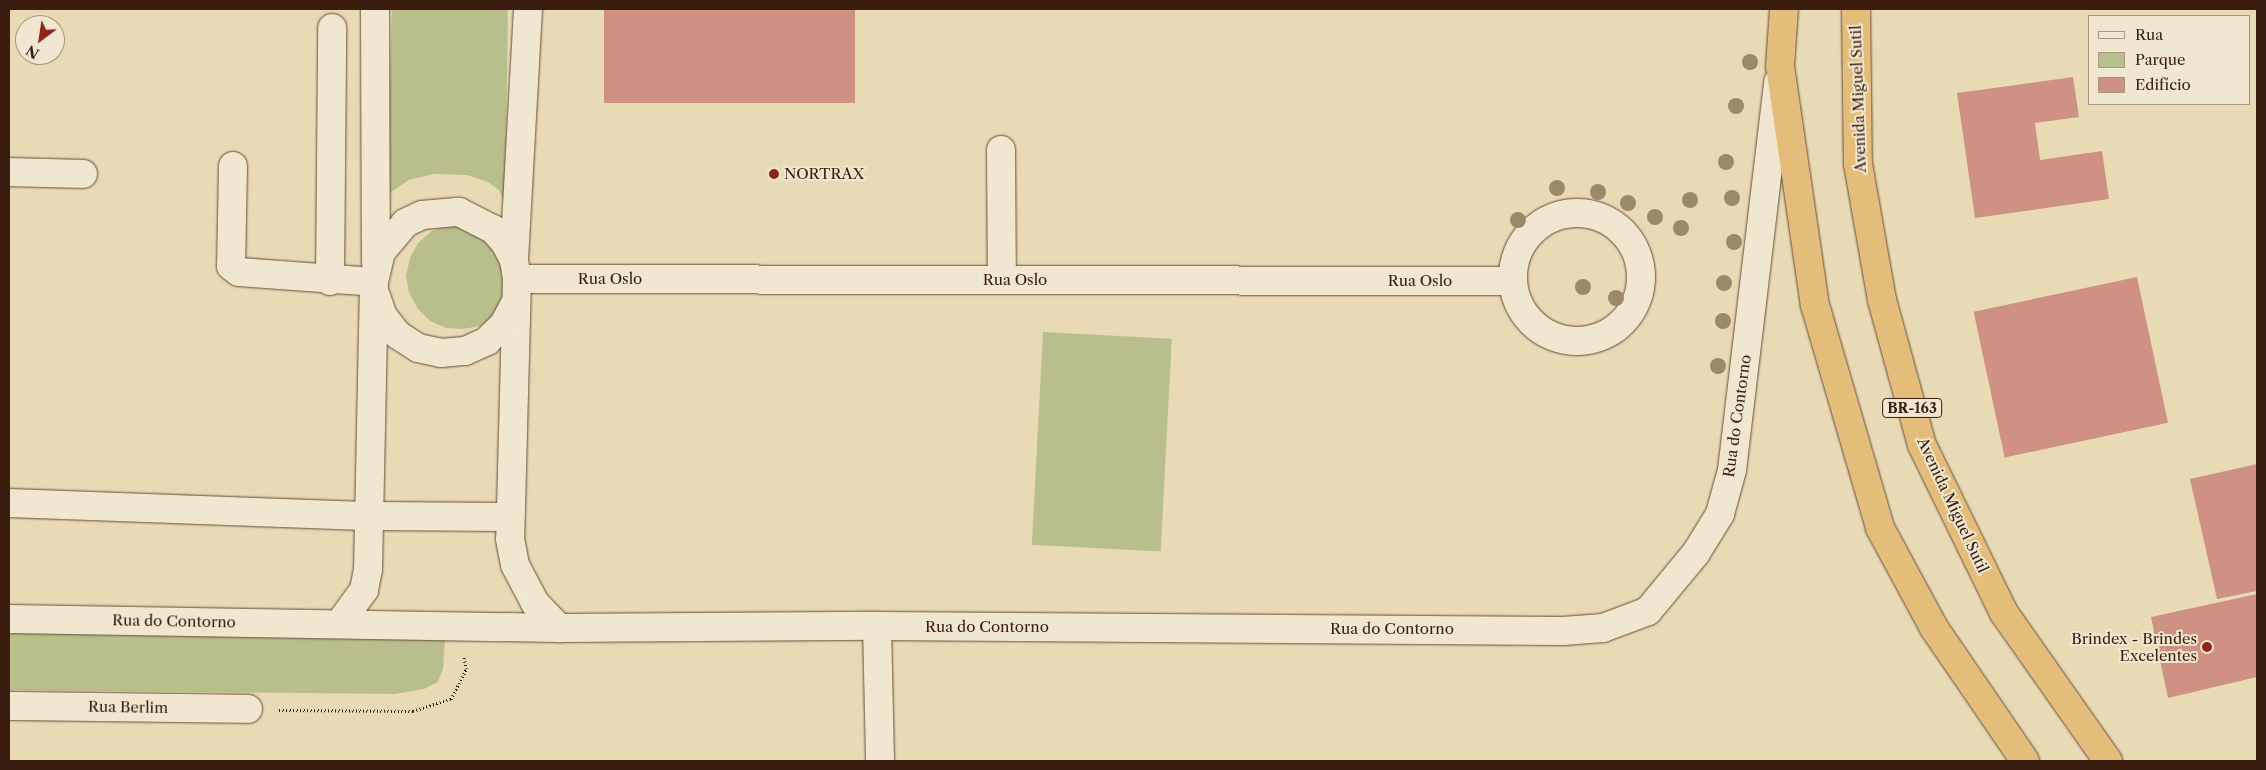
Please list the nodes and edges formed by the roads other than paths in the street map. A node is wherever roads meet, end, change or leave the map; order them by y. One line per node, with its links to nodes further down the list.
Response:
1 (375, 9): 15 (street)
2 (528, 9): 13 (street)
3 (1784, 9): 6 (highway)
4 (1856, 9): 27 (highway, Avenida Miguel Sutil / BR-163)
5 (332, 28): 12 (street)
6 (1780, 66): 21 (street, Rua do Contorno); 26 (highway)
7 (1001, 150): 11 (street)
8 (233, 166): 12 (street)
9 (9, 172): 10 (street)
10 (83, 174)
11 (1002, 280): 13 (street, Rua Oslo); 14 (street, Rua Oslo)
12 (330, 281): 15 (street)
13 (515, 281): 15 (street); 15 (street); 18 (street)
14 (1512, 281): 14 (street)
15 (375, 282): 17 (street)
16 (9, 503): 17 (street)
17 (371, 516): 18 (street); 20 (street)
18 (510, 517): 22 (street)
19 (9, 619): 20 (street, Rua do Contorno)
20 (340, 623): 22 (street, Rua do Contorno)
21 (877, 626): 22 (street, Rua do Contorno); 25 (street)
22 (559, 628)
23 (9, 706): 24 (street, Rua Berlim)
24 (248, 708)
25 (880, 761)
26 (2025, 761)
27 (2108, 761)

